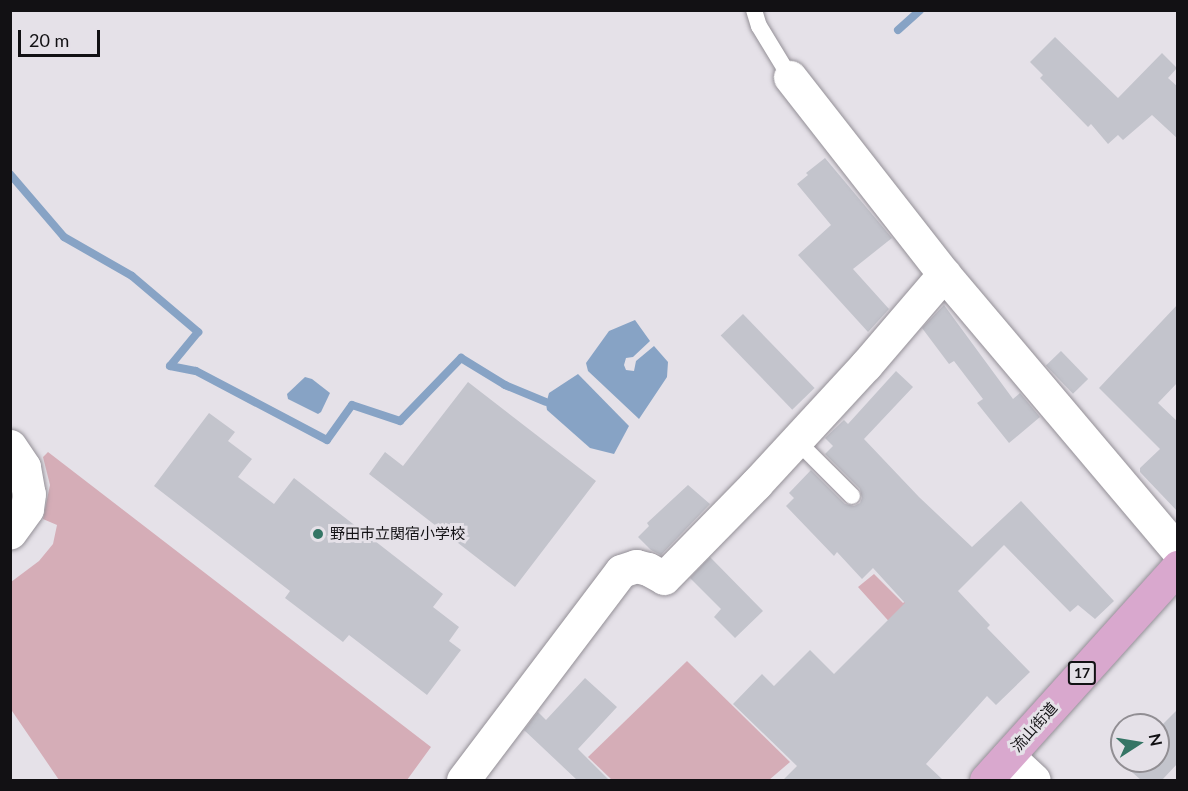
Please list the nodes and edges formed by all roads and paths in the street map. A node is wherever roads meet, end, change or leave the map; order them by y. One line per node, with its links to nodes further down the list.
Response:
1 (754, 10): 2 (lane)
2 (790, 77): 3 (street)
3 (944, 274): 4 (street); 8 (street)
4 (796, 440): 6 (lane); 11 (street)
5 (10, 446): 7 (street)
6 (852, 496)
7 (10, 532)
8 (1178, 551)
9 (1178, 567): 10 (main road, 流山街道 / 17)
10 (1008, 756): 12 (main road, 流山街道 / 17); 13 (street)
11 (463, 780)
12 (986, 780)
13 (1034, 780)

